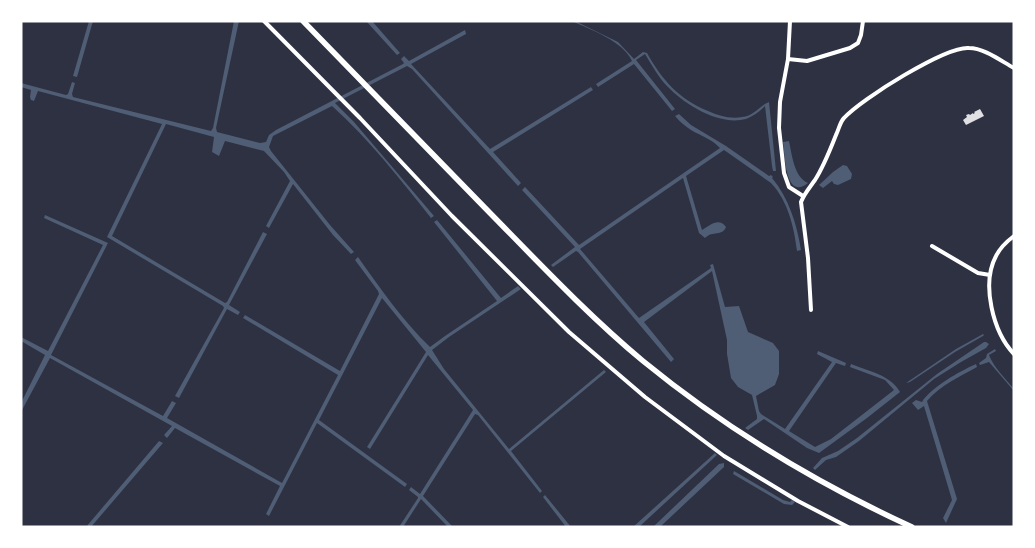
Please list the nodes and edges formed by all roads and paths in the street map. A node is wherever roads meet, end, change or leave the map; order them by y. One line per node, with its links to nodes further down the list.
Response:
1 (264, 21): 13 (street)
2 (303, 21): 14 (main road)
3 (790, 21): 5 (street)
4 (863, 21): 5 (street)
5 (788, 59): 7 (street)
6 (1014, 68): 7 (street)
7 (803, 196): 11 (street)
8 (1014, 236): 10 (street)
9 (932, 246): 10 (street)
10 (990, 275): 12 (street)
11 (810, 310)
12 (1014, 354)
13 (848, 527)
14 (912, 527)

